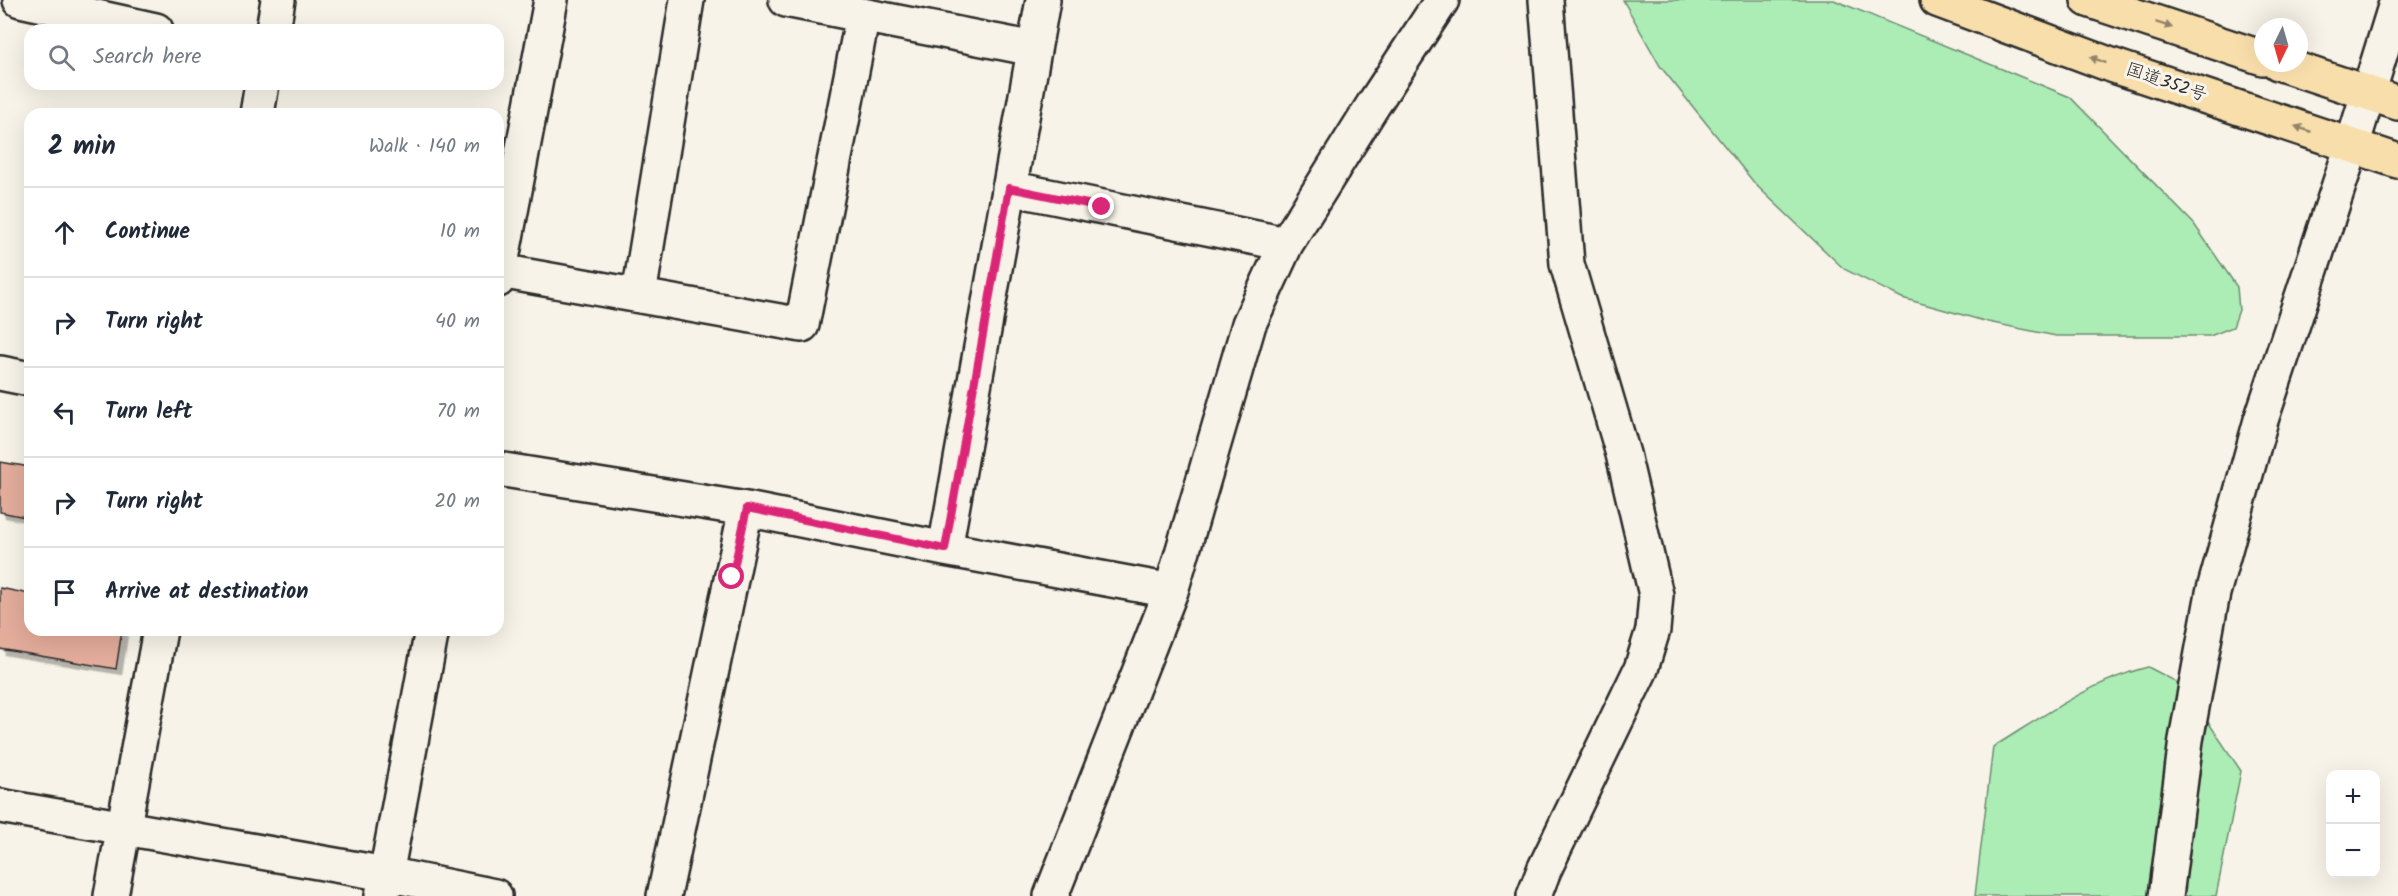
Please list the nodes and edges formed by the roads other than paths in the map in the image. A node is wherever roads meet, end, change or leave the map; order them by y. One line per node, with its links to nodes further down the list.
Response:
1 (20, 0): 13 (street)
2 (278, 0): 14 (street)
3 (551, 0): 25 (street)
4 (687, 0): 27 (street)
5 (786, 0): 12 (street)
6 (1043, 0): 15 (street)
7 (1442, 0): 24 (street)
8 (1546, 0): 43 (street)
9 (1937, 0): 21 (highway, 国道352号, one-way to 9)
10 (2088, 0): 16 (highway, one-way to 16)
11 (2397, 0): 19 (street)
12 (863, 15): 15 (street); 27 (street)
13 (129, 24)
14 (274, 24)
15 (1034, 49): 23 (street)
16 (2254, 55)
17 (2305, 72): 19 (highway)
18 (261, 90): 20 (street)
19 (2383, 98): 21 (street)
20 (258, 108)
21 (2352, 146): 22 (highway, 国道352号); 44 (street)
22 (2398, 161)
23 (1009, 188): 24 (street); 32 (street)
24 (1286, 244): 33 (street)
25 (504, 249)
26 (504, 277): 27 (street)
27 (639, 296)
28 (0, 373): 29 (street)
29 (24, 378)
30 (504, 471): 31 (street)
31 (747, 508): 32 (street); 41 (street)
32 (945, 549): 33 (street)
33 (1172, 591): 42 (street)
34 (159, 636): 37 (street)
35 (431, 636): 38 (street)
36 (0, 806): 37 (street)
37 (123, 828): 38 (street); 39 (street)
38 (384, 885): 40 (street)
39 (111, 896)
40 (495, 896)
41 (664, 896)
42 (1051, 896)
43 (1534, 896)
44 (2166, 896)

